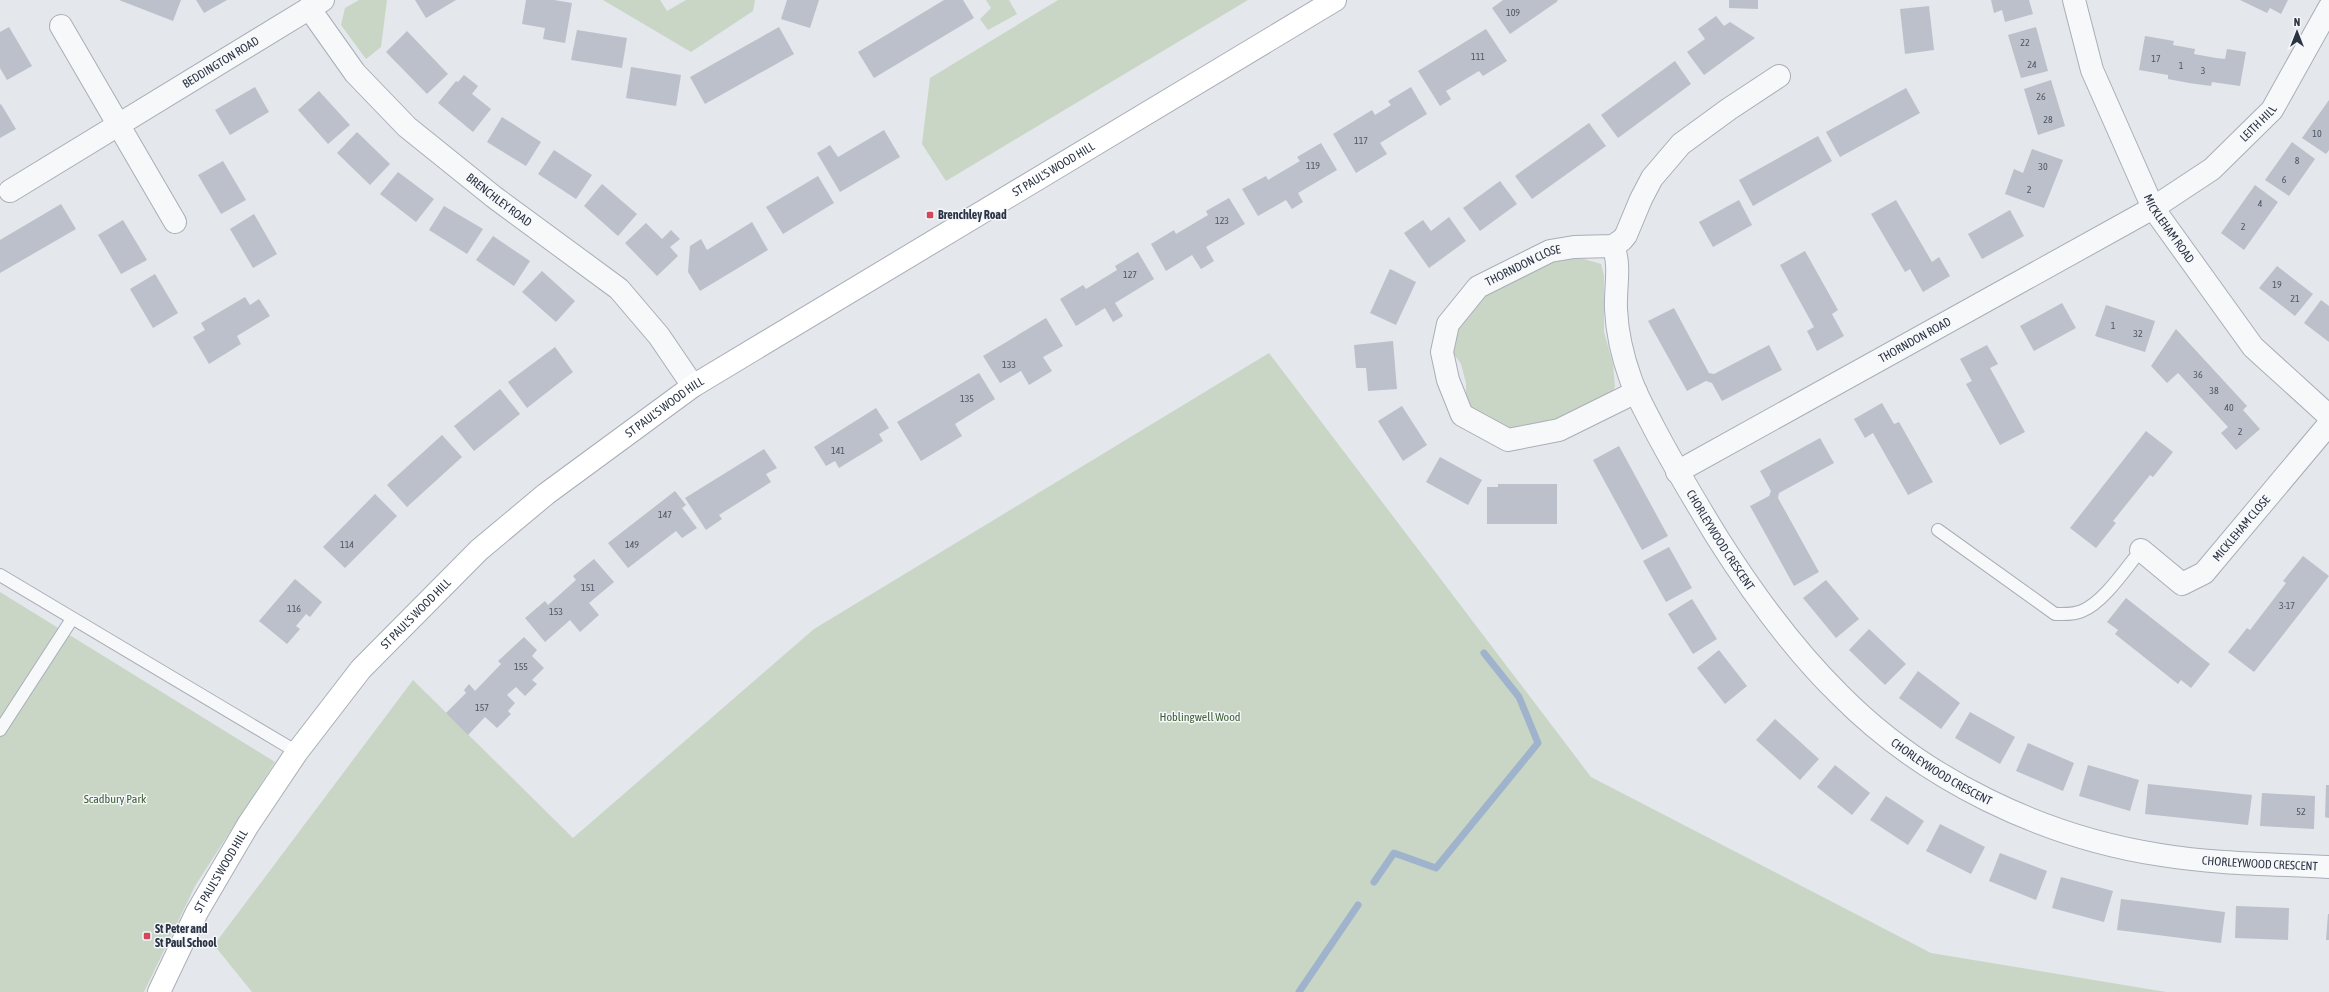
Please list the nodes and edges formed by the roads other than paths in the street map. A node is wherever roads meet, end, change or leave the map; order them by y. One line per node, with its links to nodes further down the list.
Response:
1 (1335, 0): 12 (street, ST PAUL'S WOOD HILL)
2 (2074, 0): 9 (street, MICKLEHAM ROAD)
3 (316, 4): 7 (street, BEDDINGTON ROAD); 12 (street, BRENCHLEY ROAD)
4 (2329, 8): 9 (street, LEITH HILL)
5 (61, 26): 7 (street)
6 (1779, 76): 11 (street)
7 (119, 126): 8 (street, BEDDINGTON ROAD); 10 (street)
8 (10, 191)
9 (2154, 208): 14 (street, MICKLEHAM ROAD); 16 (street, THORNDON ROAD)
10 (175, 222)
11 (1613, 246): 13 (street); 13 (street, THORNDON CLOSE)
12 (693, 386): 22 (street, ST PAUL'S WOOD HILL)
13 (1636, 392): 16 (street)
14 (2329, 416)
15 (2329, 424): 18 (street, MICKLEHAM CLOSE)
16 (1677, 472): 23 (street, CHORLEYWOOD CRESCENT)
17 (1938, 530): 18 (lane)
18 (2141, 550)
19 (0, 575): 20 (lane)
20 (72, 619): 21 (lane); 22 (lane)
21 (0, 730)
22 (297, 752): 24 (street, ST PAUL'S WOOD HILL)
23 (2329, 867)
24 (159, 992)

